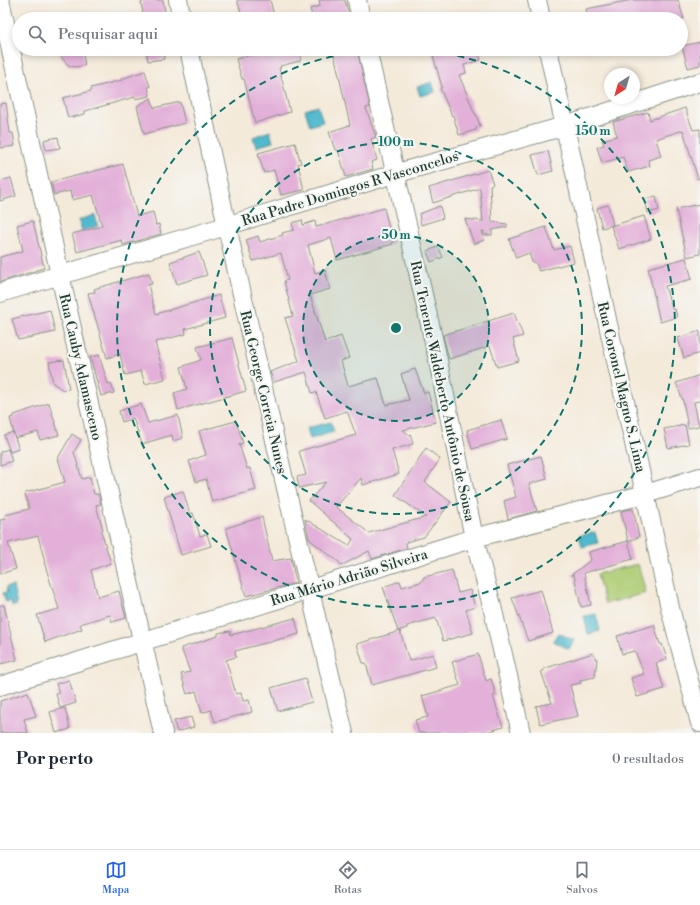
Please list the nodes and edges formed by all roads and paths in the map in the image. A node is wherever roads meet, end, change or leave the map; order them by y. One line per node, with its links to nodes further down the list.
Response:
1 (0, 0): 8 (street, Rua Cauby Adamasceno)
2 (178, 0): 5 (street)
3 (356, 0): 6 (street)
4 (537, 0): 7 (street)
5 (181, 12)
6 (359, 12)
7 (540, 12)
8 (12, 55)
9 (12, 56): 17 (street, Rua Cauby Adamasceno)
10 (190, 56): 16 (street, Rua George Correia Nunes)
11 (369, 56): 15 (street, Rua Tenente Waldeberto Antônio de Sousa)
12 (550, 56): 14 (street, Rua Coronel Magno S. Lima)
13 (700, 82): 14 (street, Rua Padre Domingos R Vasconcelos)
14 (565, 126): 15 (street, Rua Padre Domingos R Vasconcelos); 20 (street, Rua Coronel Magno S. Lima)
15 (394, 174): 16 (street, Rua Padre Domingos R Vasconcelos); 21 (street, Rua Tenente Waldeberto Antônio de Sousa)
16 (226, 226): 17 (street, Rua Padre Domingos R Vasconcelos); 22 (street, Rua George Correia Nunes)
17 (60, 275): 18 (street, Rua Padre Domingos R Vasconcelos); 23 (street, Rua Cauby Adamasceno)
18 (0, 293)
19 (700, 477): 20 (street, Rua Mário Adrião Silveira)
20 (646, 494): 21 (street, Rua Mário Adrião Silveira); 25 (street, Rua Coronel Magno S. Lima)
21 (474, 538): 22 (street, Rua Mário Adrião Silveira); 28 (street, Rua Tenente Waldeberto Antônio de Sousa)
22 (309, 589): 23 (street, Rua Mário Adrião Silveira); 27 (street, Rua George Correia Nunes)
23 (143, 641): 24 (street, Rua Mário Adrião Silveira); 26 (street, Rua Cauby Adamasceno)
24 (0, 686)
25 (700, 723)
26 (163, 733)
27 (344, 733)
28 (521, 733)

